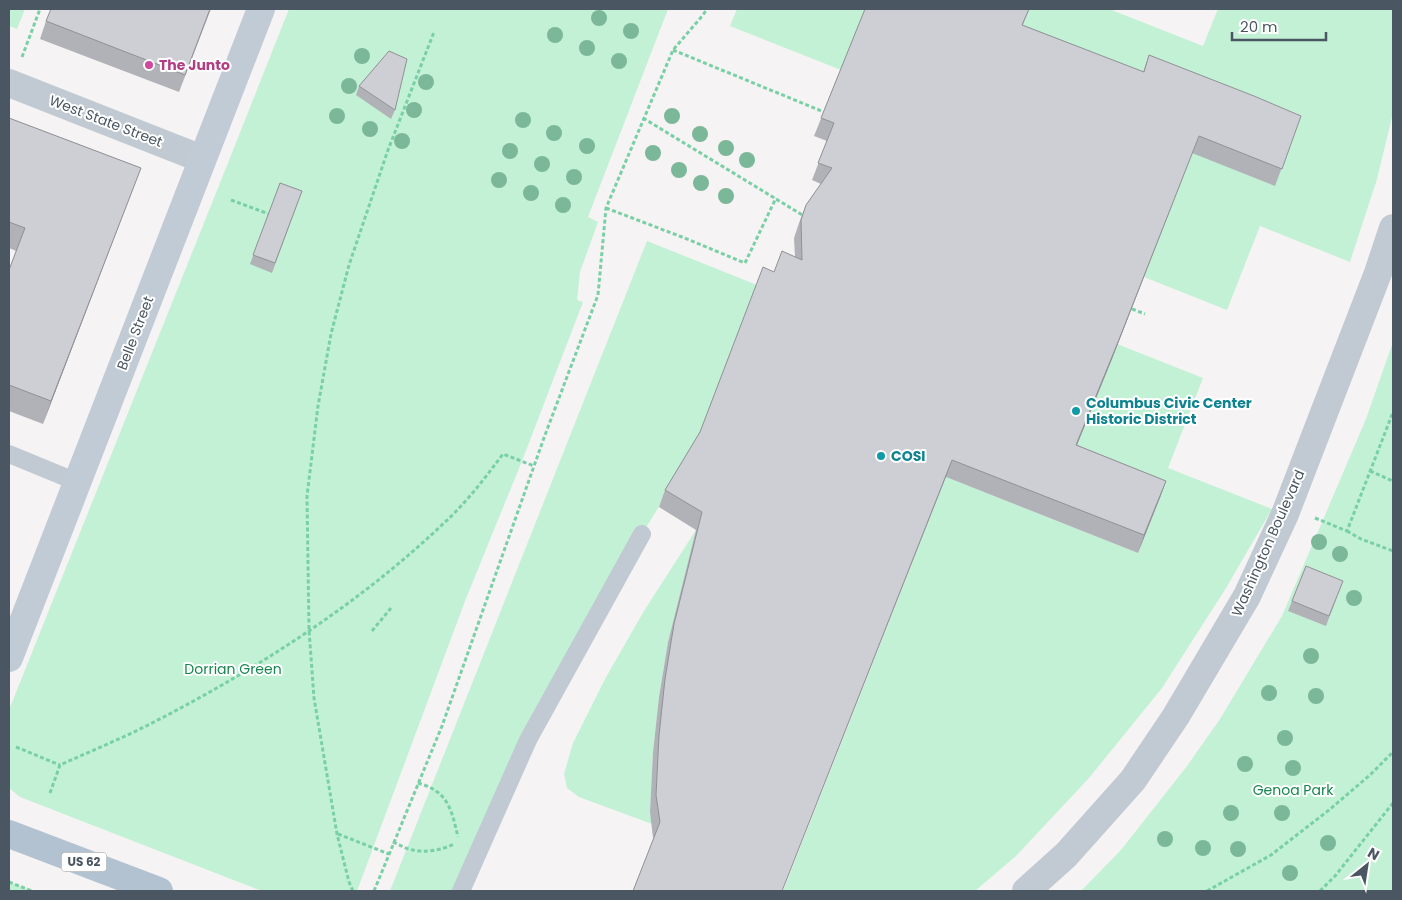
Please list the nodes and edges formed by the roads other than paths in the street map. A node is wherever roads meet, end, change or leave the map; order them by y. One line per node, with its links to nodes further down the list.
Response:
1 (262, 9): 3 (street, Belle Street)
2 (9, 84): 3 (street, West State Street)
3 (202, 159): 6 (street, Belle Street)
4 (1393, 228): 12 (street, Washington Boulevard)
5 (9, 454): 6 (lane)
6 (77, 482): 8 (street, Belle Street)
7 (642, 534): 11 (lane)
8 (9, 658)
9 (9, 834): 10 (main road, US 62)
10 (160, 891)
11 (462, 891)
12 (1026, 891)

